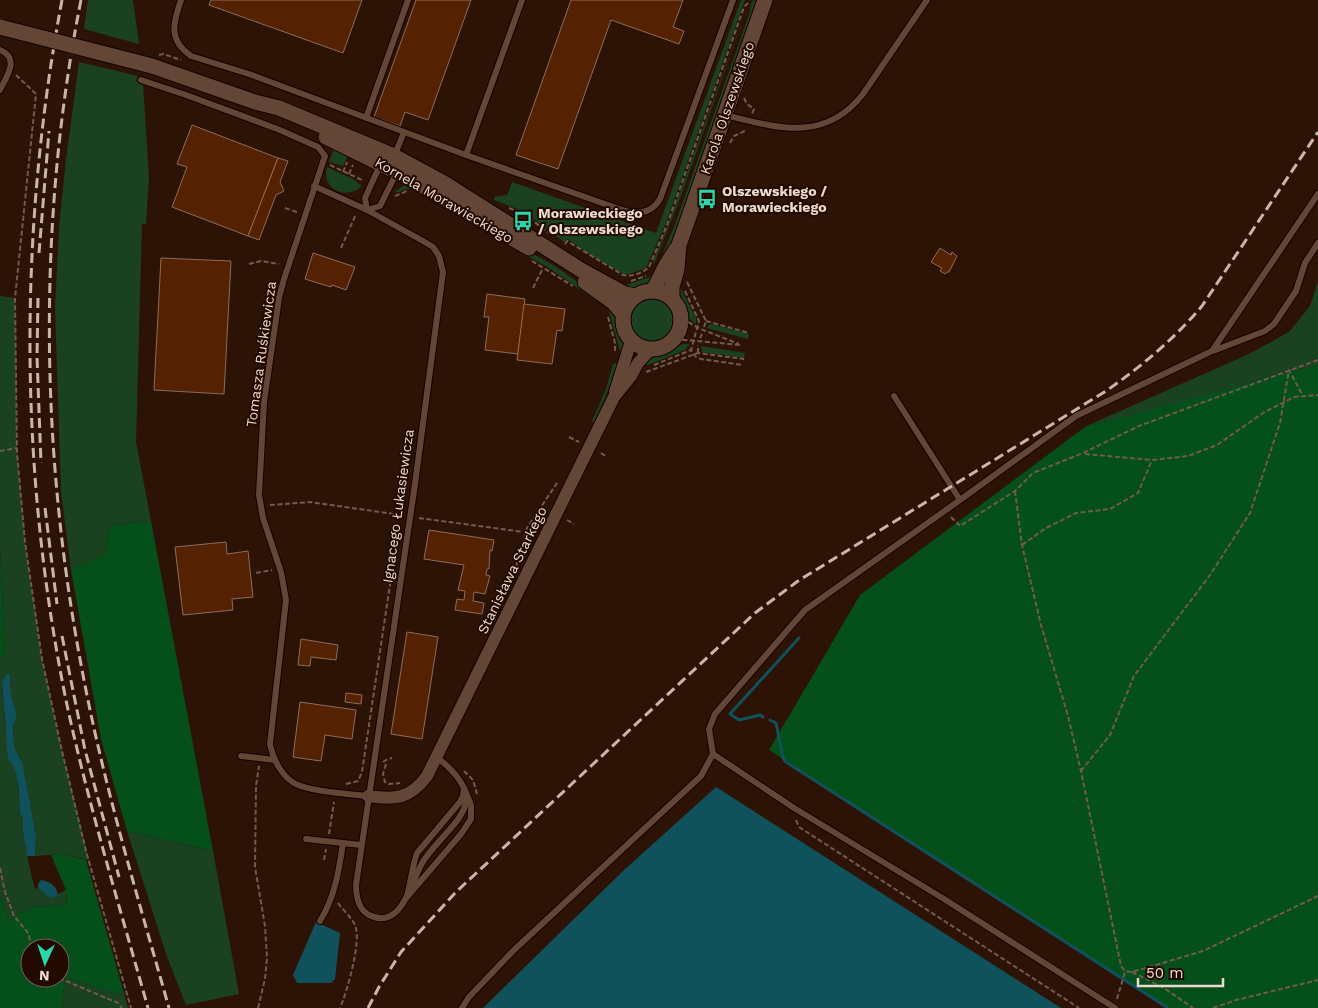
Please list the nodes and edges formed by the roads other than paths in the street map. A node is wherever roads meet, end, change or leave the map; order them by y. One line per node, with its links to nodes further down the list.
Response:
1 (182, 0): 13 (lane)
2 (408, 0): 13 (lane)
3 (522, 0): 15 (lane)
4 (733, 0): 15 (lane)
5 (765, 0): 12 (street, Karola Olszewskiego)
6 (927, 0): 12 (lane)
7 (0, 27): 11 (street, Kornela Morawieckiego, bridge)
8 (0, 50): 10 (lane)
9 (142, 80): 19 (lane, Tomasza Ruśkiewicza)
10 (0, 90)
11 (255, 102): 16 (street, Kornela Morawieckiego); 17 (street, Kornela Morawieckiego)
12 (725, 115): 23 (street, Karola Olszewskiego)
13 (366, 118): 14 (lane)
14 (404, 132): 15 (lane); 16 (lane)
15 (466, 155)
16 (394, 156): 17 (lane); 18 (lane); 24 (street, Kornela Morawieckiego)
17 (380, 163): 18 (street, Kornela Morawieckiego); 21 (lane)
18 (397, 171): 21 (lane); 26 (street, Kornela Morawieckiego)
19 (314, 186): 21 (lane, Ignacego Łukasiewicza); 36 (lane, Tomasza Ruśkiewicza)
20 (1318, 194): 29 (lane)
21 (367, 210): 38 (lane, Ignacego Łukasiewicza)
22 (1318, 243): 29 (lane)
23 (679, 245): 24 (street, Karola Olszewskiego); 25 (street, Karola Olszewskiego)
24 (643, 293): 25 (street); 26 (street)
25 (672, 298): 28 (street)
26 (623, 314): 27 (street)
27 (631, 341): 28 (street); 31 (street)
28 (650, 350): 31 (street)
29 (1212, 351): 32 (lane)
30 (894, 396): 32 (lane)
31 (614, 397): 35 (street, Stanisława Starkego)
32 (960, 500): 33 (lane)
33 (713, 754): 44 (lane); 45 (lane)
34 (241, 756): 36 (lane)
35 (438, 758): 37 (lane); 38 (street, Stanisława Starkego)
36 (276, 760): 38 (lane, Tomasza Ruśkiewicza)
37 (464, 788): 42 (lane); 42 (lane); 42 (lane)
38 (368, 796): 41 (lane, Ignacego Łukasiewicza)
39 (306, 839): 40 (lane)
40 (343, 843): 41 (lane); 43 (lane)
41 (361, 845): 42 (lane, Ignacego Łukasiewicza)
42 (407, 897)
43 (320, 921)
44 (462, 1008)
45 (1115, 1008)

